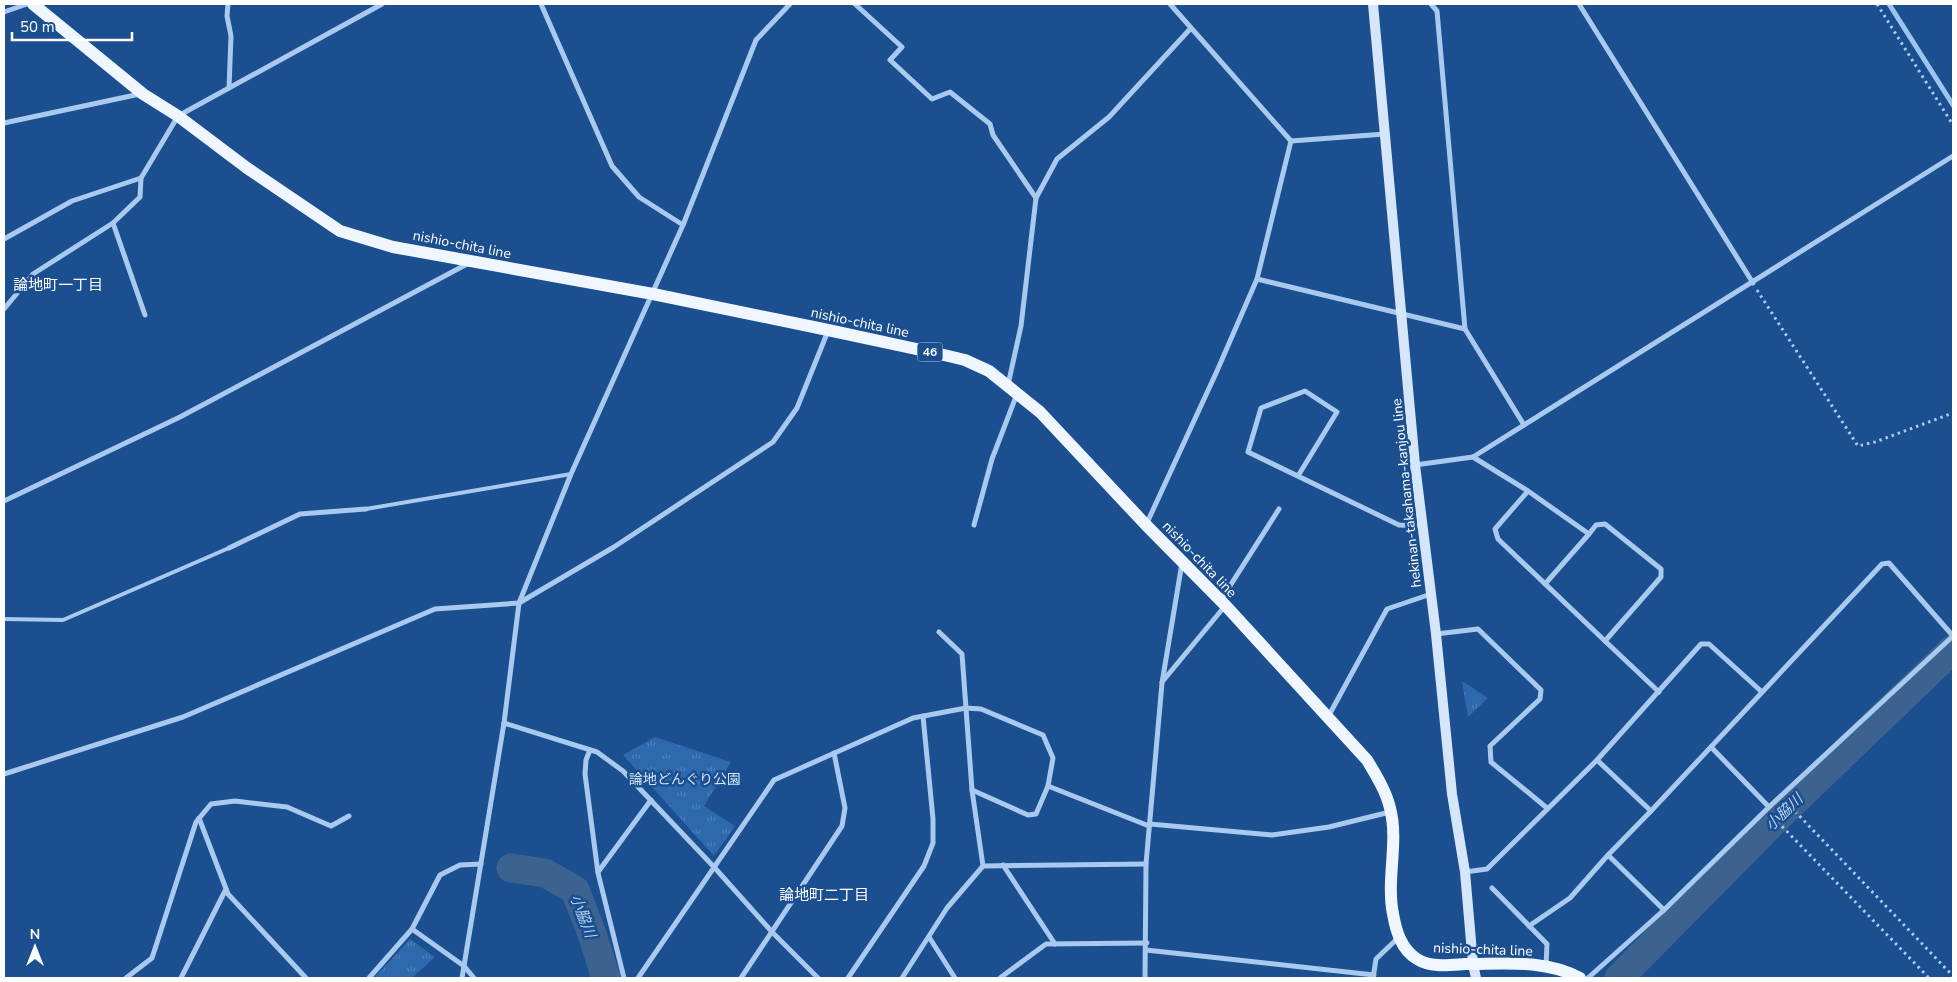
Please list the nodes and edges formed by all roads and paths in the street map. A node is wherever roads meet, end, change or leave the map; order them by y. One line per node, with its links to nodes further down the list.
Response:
1 (27, 4): 13 (street)
2 (33, 4): 16 (main road, nishio-chita line / 46)
3 (228, 4): 15 (street)
4 (382, 4): 15 (street)
5 (541, 4): 26 (street)
6 (790, 4): 26 (street)
7 (855, 4): 24 (street)
8 (1170, 4): 14 (street)
9 (1373, 4): 20 (main road, hekinan-takahama-kanjou line)
10 (1431, 4): 35 (street)
11 (1579, 4): 30 (street)
12 (1877, 4): 19 (path)
13 (4, 12)
14 (1191, 28): 21 (street); 24 (street)
15 (229, 88): 17 (street)
16 (143, 94): 17 (main road, nishio-chita line / 46); 18 (street)
17 (178, 116): 23 (street); 28 (main road, nishio-chita line / 46)
18 (4, 123)
19 (1953, 125)
20 (1385, 134): 21 (street); 33 (main road, hekinan-takahama-kanjou line)
21 (1291, 141): 29 (street)
22 (1953, 156): 30 (street)
23 (141, 178): 25 (street); 27 (street)
24 (1036, 198): 37 (street)
25 (112, 223): 32 (street); 34 (street)
26 (683, 225): 31 (street)
27 (4, 240)
28 (471, 262): 31 (main road, nishio-chita line / 46); 45 (street)
29 (1257, 279): 33 (street); 49 (street)
30 (1752, 283): 38 (path); 39 (street)
31 (653, 294): 36 (main road, nishio-chita line / 46); 42 (street)
32 (4, 309)
33 (1401, 314): 35 (street); 41 (main road, hekinan-takahama-kanjou line)
34 (145, 315)
35 (1465, 328): 39 (street)
36 (828, 330): 37 (main road, nishio-chita line / 46); 56 (street)
37 (1012, 390): 48 (street); 49 (main road, nishio-chita line / 46)
38 (1953, 412)
39 (1524, 425): 40 (street)
40 (1473, 457): 41 (street); 44 (street)
41 (1415, 465): 50 (main road, hekinan-takahama-kanjou line)
42 (571, 474): 46 (lane); 56 (street)
43 (1298, 476): 43 (street); 50 (street)
44 (1528, 492): 51 (street); 54 (street)
45 (4, 501)
46 (366, 509): 52 (street)
47 (1278, 509): 57 (street)
48 (974, 525)
49 (1146, 525): 53 (main road, nishio-chita line / 46)
50 (1422, 526): 55 (main road, hekinan-takahama-kanjou line)
51 (1589, 534): 54 (street); 61 (street)
52 (228, 548): 58 (lane)
53 (1182, 562): 57 (main road, nishio-chita line / 46); 62 (street)
54 (1545, 584): 61 (street)
55 (1431, 594): 60 (main road, hekinan-takahama-kanjou line); 67 (street)
56 (519, 603): 68 (street); 73 (street)
57 (1223, 603): 62 (street); 67 (main road, nishio-chita line / 46)
58 (4, 619)
59 (939, 632): 65 (street)
60 (1436, 634): 78 (street); 91 (main road, hekinan-takahama-kanjou line)
61 (1605, 640): 63 (street)
62 (1162, 683): 84 (street)
63 (1659, 692): 64 (street); 72 (street)
64 (1762, 692): 69 (street); 76 (street)
65 (966, 708): 66 (street); 74 (street); 75 (street)
66 (923, 716): 71 (street); 119 (street)
67 (1328, 717): 80 (main road, nishio-chita line / 46)
68 (504, 723): 70 (street); 86 (street)
69 (1711, 747): 79 (street); 81 (street)
70 (590, 750): 77 (street); 92 (street)
71 (834, 753): 90 (street); 98 (street)
72 (1597, 760): 78 (street); 81 (street)
73 (4, 774)
74 (1048, 786): 75 (street); 84 (street)
75 (972, 790): 89 (street)
76 (1781, 797): 79 (street); 108 (path)
77 (651, 800): 90 (street); 92 (street)
78 (1547, 808): 91 (street)
79 (1768, 809): 95 (street); 127 (path)
80 (1390, 812): 84 (street); 100 (main road, nishio-chita line / 46)
81 (1651, 812): 85 (street)
82 (349, 816): 83 (street)
83 (199, 818): 94 (street); 109 (street)
84 (1150, 825): 87 (street)
85 (1608, 855): 95 (street); 96 (street)
86 (481, 864): 97 (street); 105 (street)
87 (1146, 864): 88 (street); 101 (street)
88 (1003, 865): 89 (street); 102 (street)
89 (983, 866): 99 (street)
90 (714, 867): 98 (street); 116 (street)
91 (1465, 872): 104 (main road, hekinan-takahama-kanjou line)
92 (598, 873): 115 (street)
93 (1492, 888): 96 (street)
94 (226, 889): 110 (street); 111 (street)
95 (1664, 910): 126 (street)
96 (1529, 926): 106 (street)
97 (412, 930): 105 (street); 112 (street)
98 (773, 933): 117 (street); 118 (street)
99 (929, 938): 120 (street); 121 (street)
100 (1399, 938): 104 (main road, nishio-chita line / 46); 107 (street)
101 (1147, 943): 102 (street); 103 (street)
102 (1055, 944): 122 (street)
103 (1146, 950): 107 (street); 123 (street)
104 (1473, 964): 106 (main road, nishio-chita line / 46); 124 (main road, hekinan-takahama-kanjou line)
105 (464, 966): 113 (street); 114 (street)
106 (1546, 966): 125 (main road, nishio-chita line / 46)
107 (1374, 976)
108 (1953, 976)
109 (126, 978)
110 (181, 978)
111 (306, 978)
112 (369, 978)
113 (462, 978)
114 (474, 978)
115 (624, 978)
116 (638, 978)
117 (741, 978)
118 (818, 978)
119 (848, 978)
120 (902, 978)
121 (955, 978)
122 (1000, 978)
123 (1145, 978)
124 (1476, 978)
125 (1580, 978)
126 (1588, 978)
127 (1929, 978)

